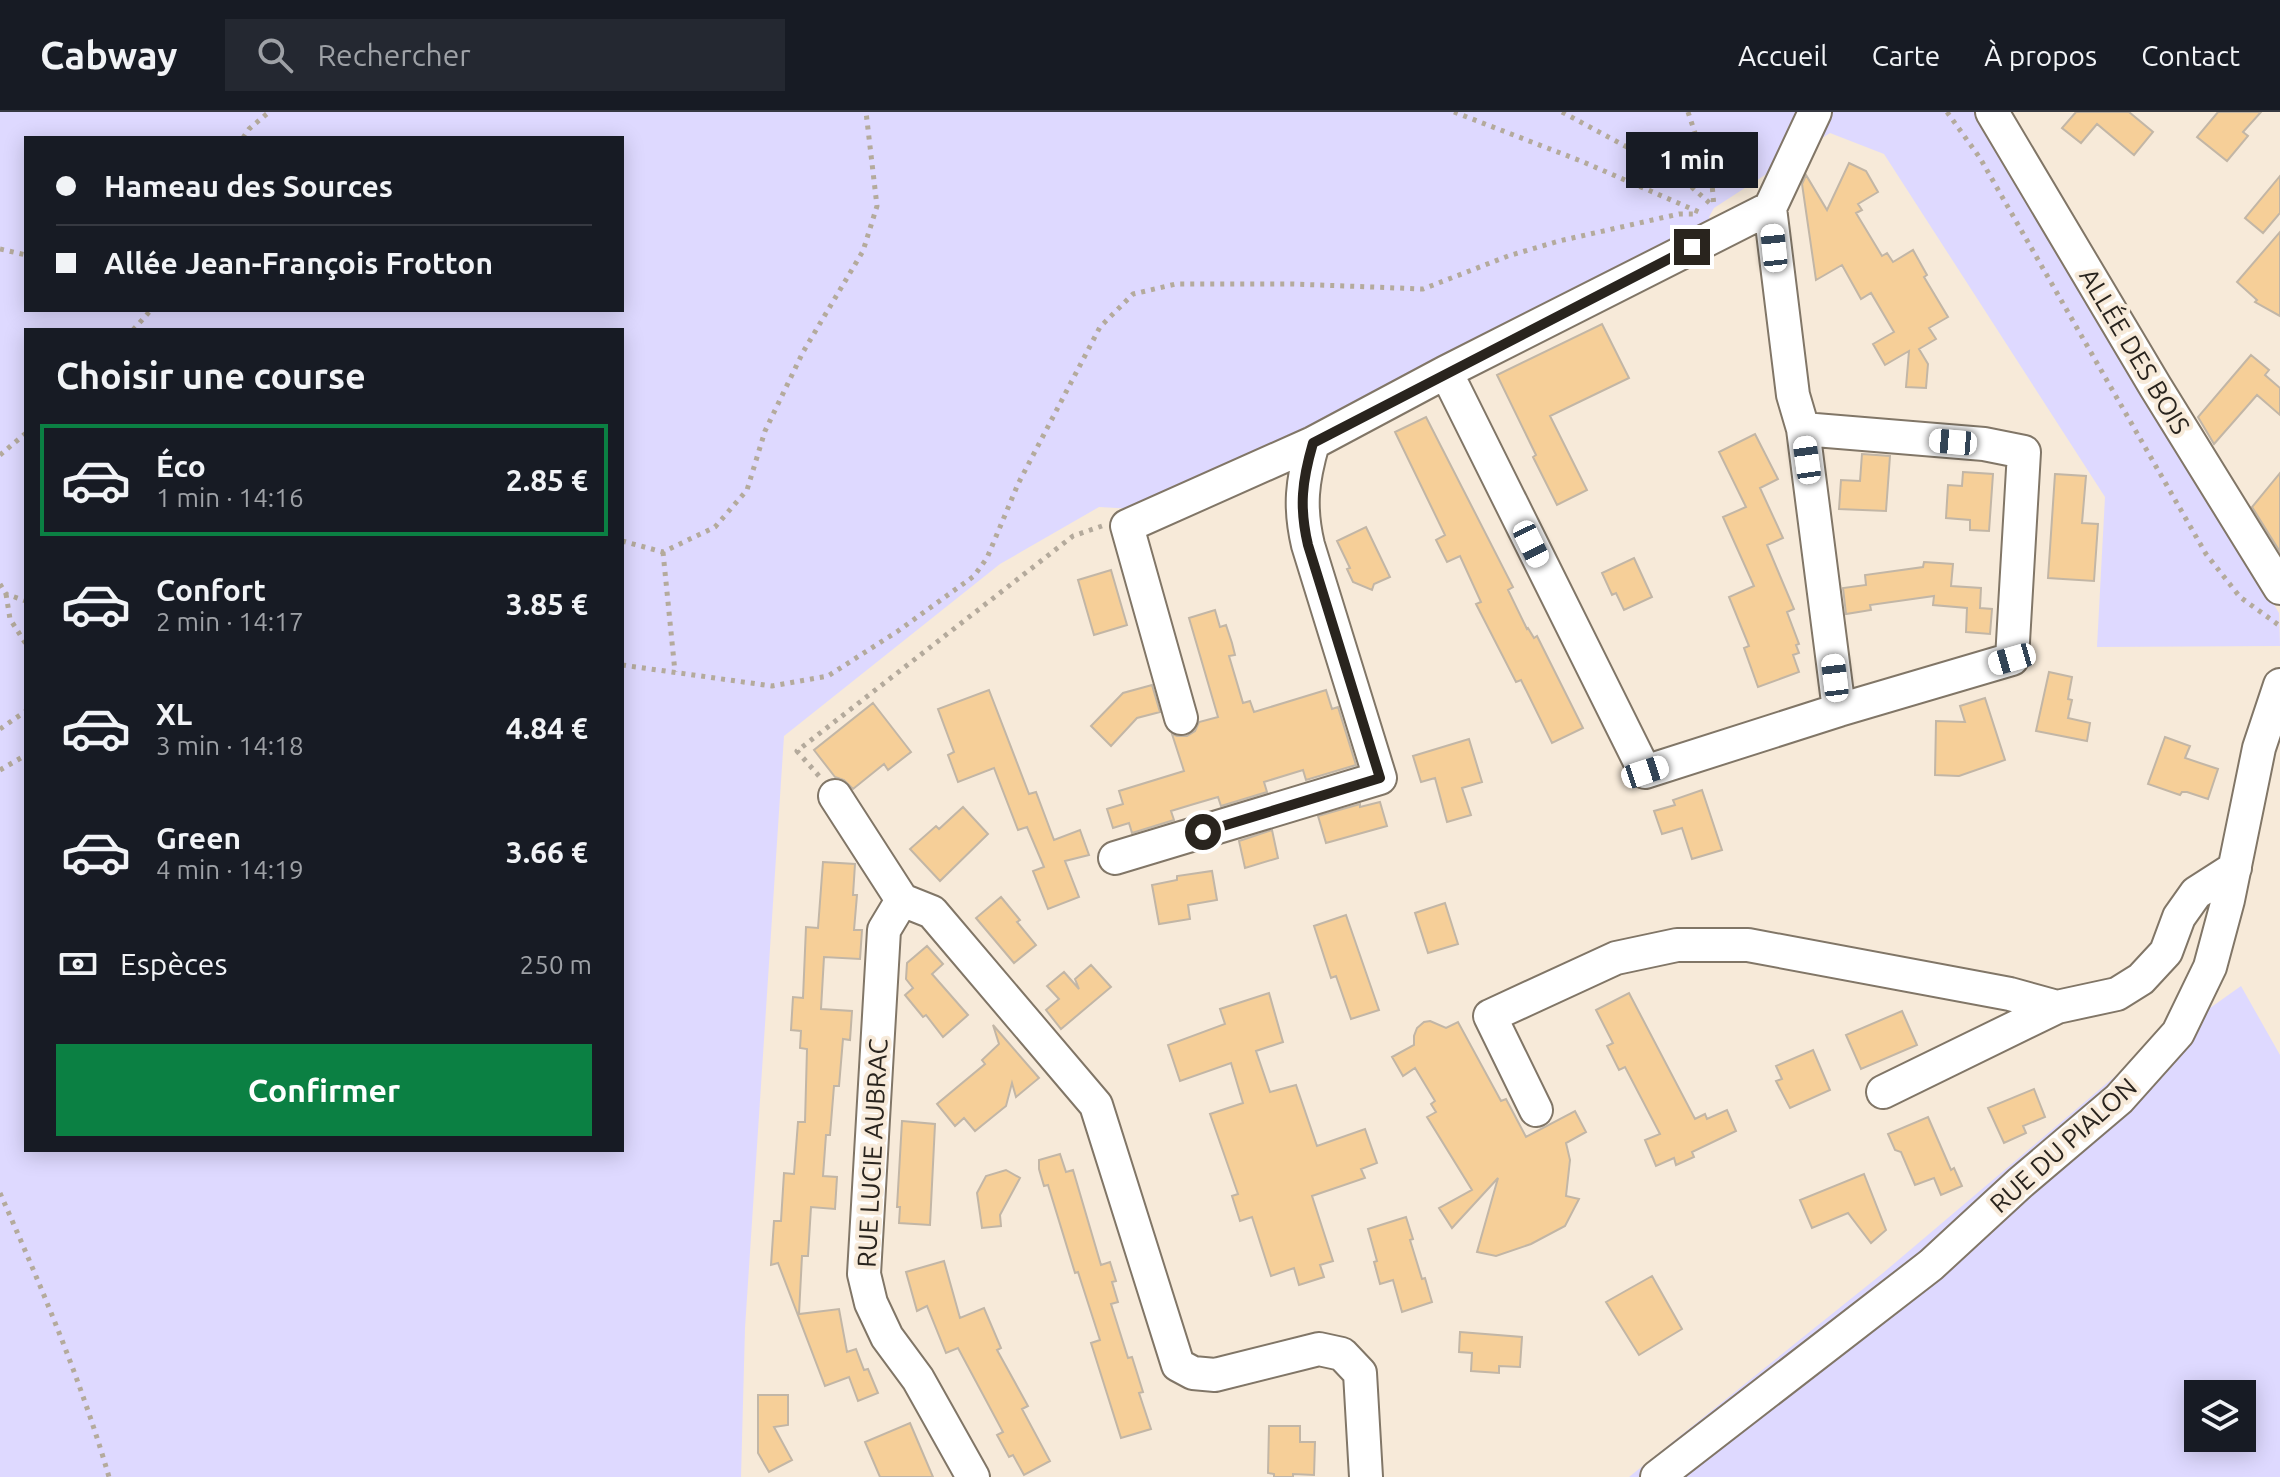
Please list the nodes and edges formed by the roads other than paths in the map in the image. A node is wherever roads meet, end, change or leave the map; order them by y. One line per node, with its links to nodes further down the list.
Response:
1 (1815, 112): 3 (street)
2 (1992, 112): 7 (street, ALLÉE DES BOIS)
3 (1758, 213): 4 (street); 5 (street)
4 (1446, 372): 6 (street); 9 (street)
5 (1803, 429): 9 (street); 9 (street)
6 (1313, 443): 10 (street); 12 (street)
7 (2280, 588)
8 (2280, 685): 13 (street, RUE DU PIALON)
9 (1839, 710)
10 (1181, 718)
11 (835, 796): 14 (street)
12 (1115, 858)
13 (2235, 868): 15 (street); 20 (street, RUE DU PIALON)
14 (902, 900): 18 (street, RUE LUCIE AUBRAC); 19 (street)
15 (2057, 1007): 16 (street); 17 (street)
16 (1883, 1092)
17 (1536, 1110)
18 (973, 1477)
19 (1366, 1477)
20 (1657, 1477)

